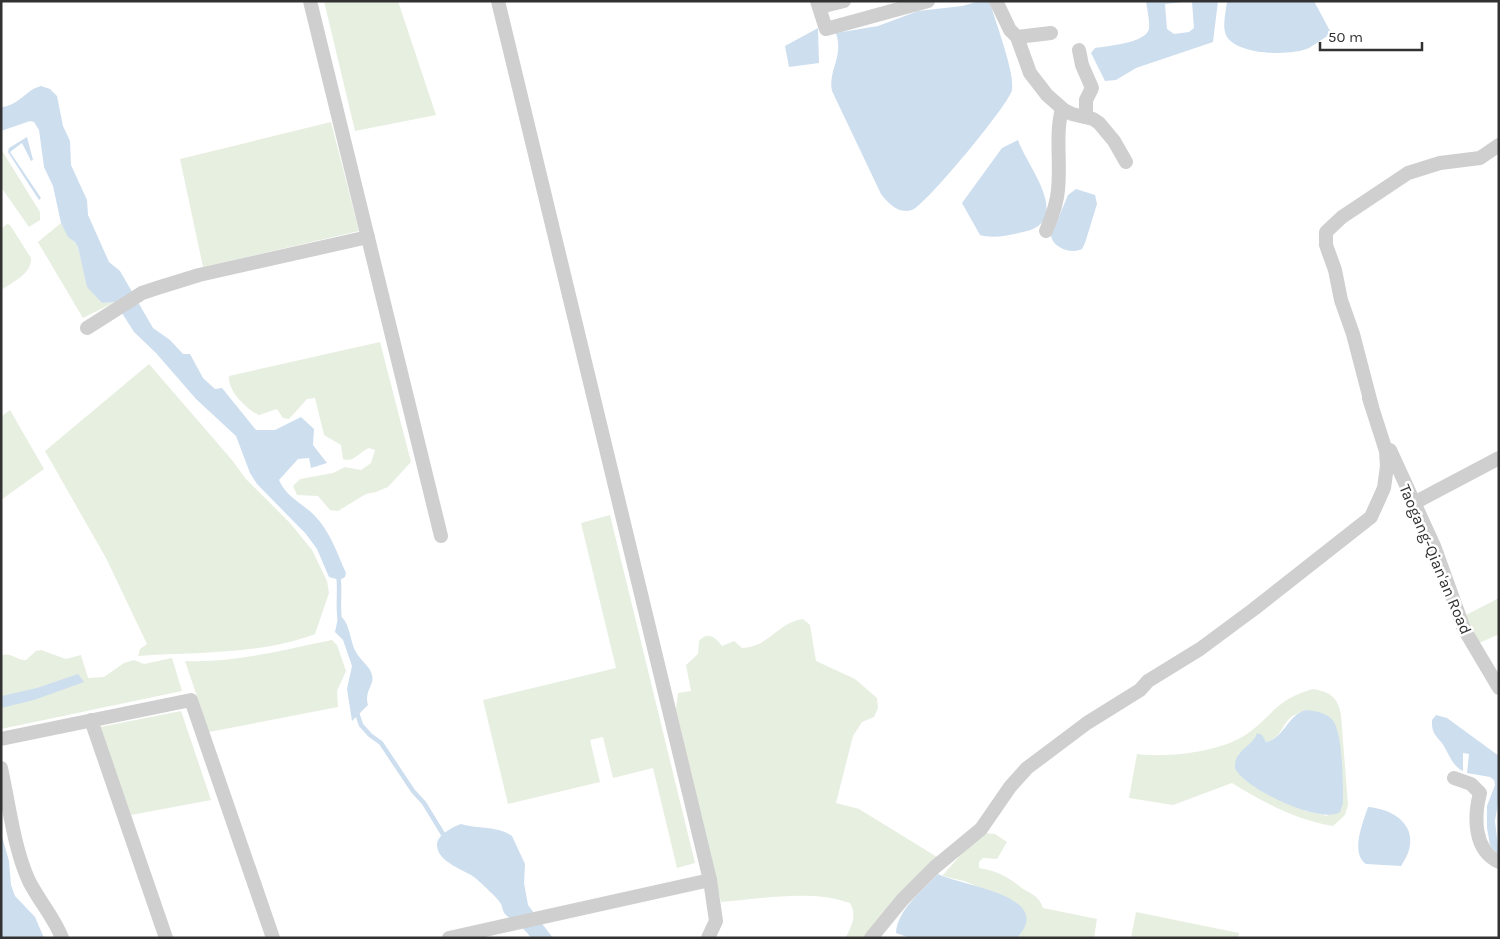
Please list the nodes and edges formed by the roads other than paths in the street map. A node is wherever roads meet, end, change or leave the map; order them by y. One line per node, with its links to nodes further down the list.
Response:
1 (310, 1): 16 (street)
2 (498, 1): 28 (street)
3 (817, 1): 6 (street)
4 (823, 1): 5 (street)
5 (844, 1)
6 (928, 1)
7 (996, 1): 9 (street)
8 (1051, 33): 9 (street)
9 (1017, 37): 11 (street)
10 (1079, 50): 12 (street)
11 (1062, 109): 12 (street); 15 (street)
12 (1086, 117): 14 (street)
13 (1499, 145): 18 (street)
14 (1126, 162)
15 (1046, 230)
16 (368, 237): 17 (street); 21 (street)
17 (87, 328)
18 (1369, 398): 20 (street, Taogang-Qian'an Road); 34 (street)
19 (1499, 458): 20 (street)
20 (1414, 503): 22 (street, Taogang-Qian'an Road)
21 (441, 536)
22 (1499, 688)
23 (91, 720): 24 (street); 30 (street); 31 (street)
24 (1, 738)
25 (1, 768): 29 (street)
26 (1454, 778): 27 (street)
27 (1499, 862)
28 (710, 880): 32 (street); 33 (street)
29 (62, 938)
30 (166, 938)
31 (273, 938)
32 (449, 938)
33 (708, 938)
34 (871, 938)

